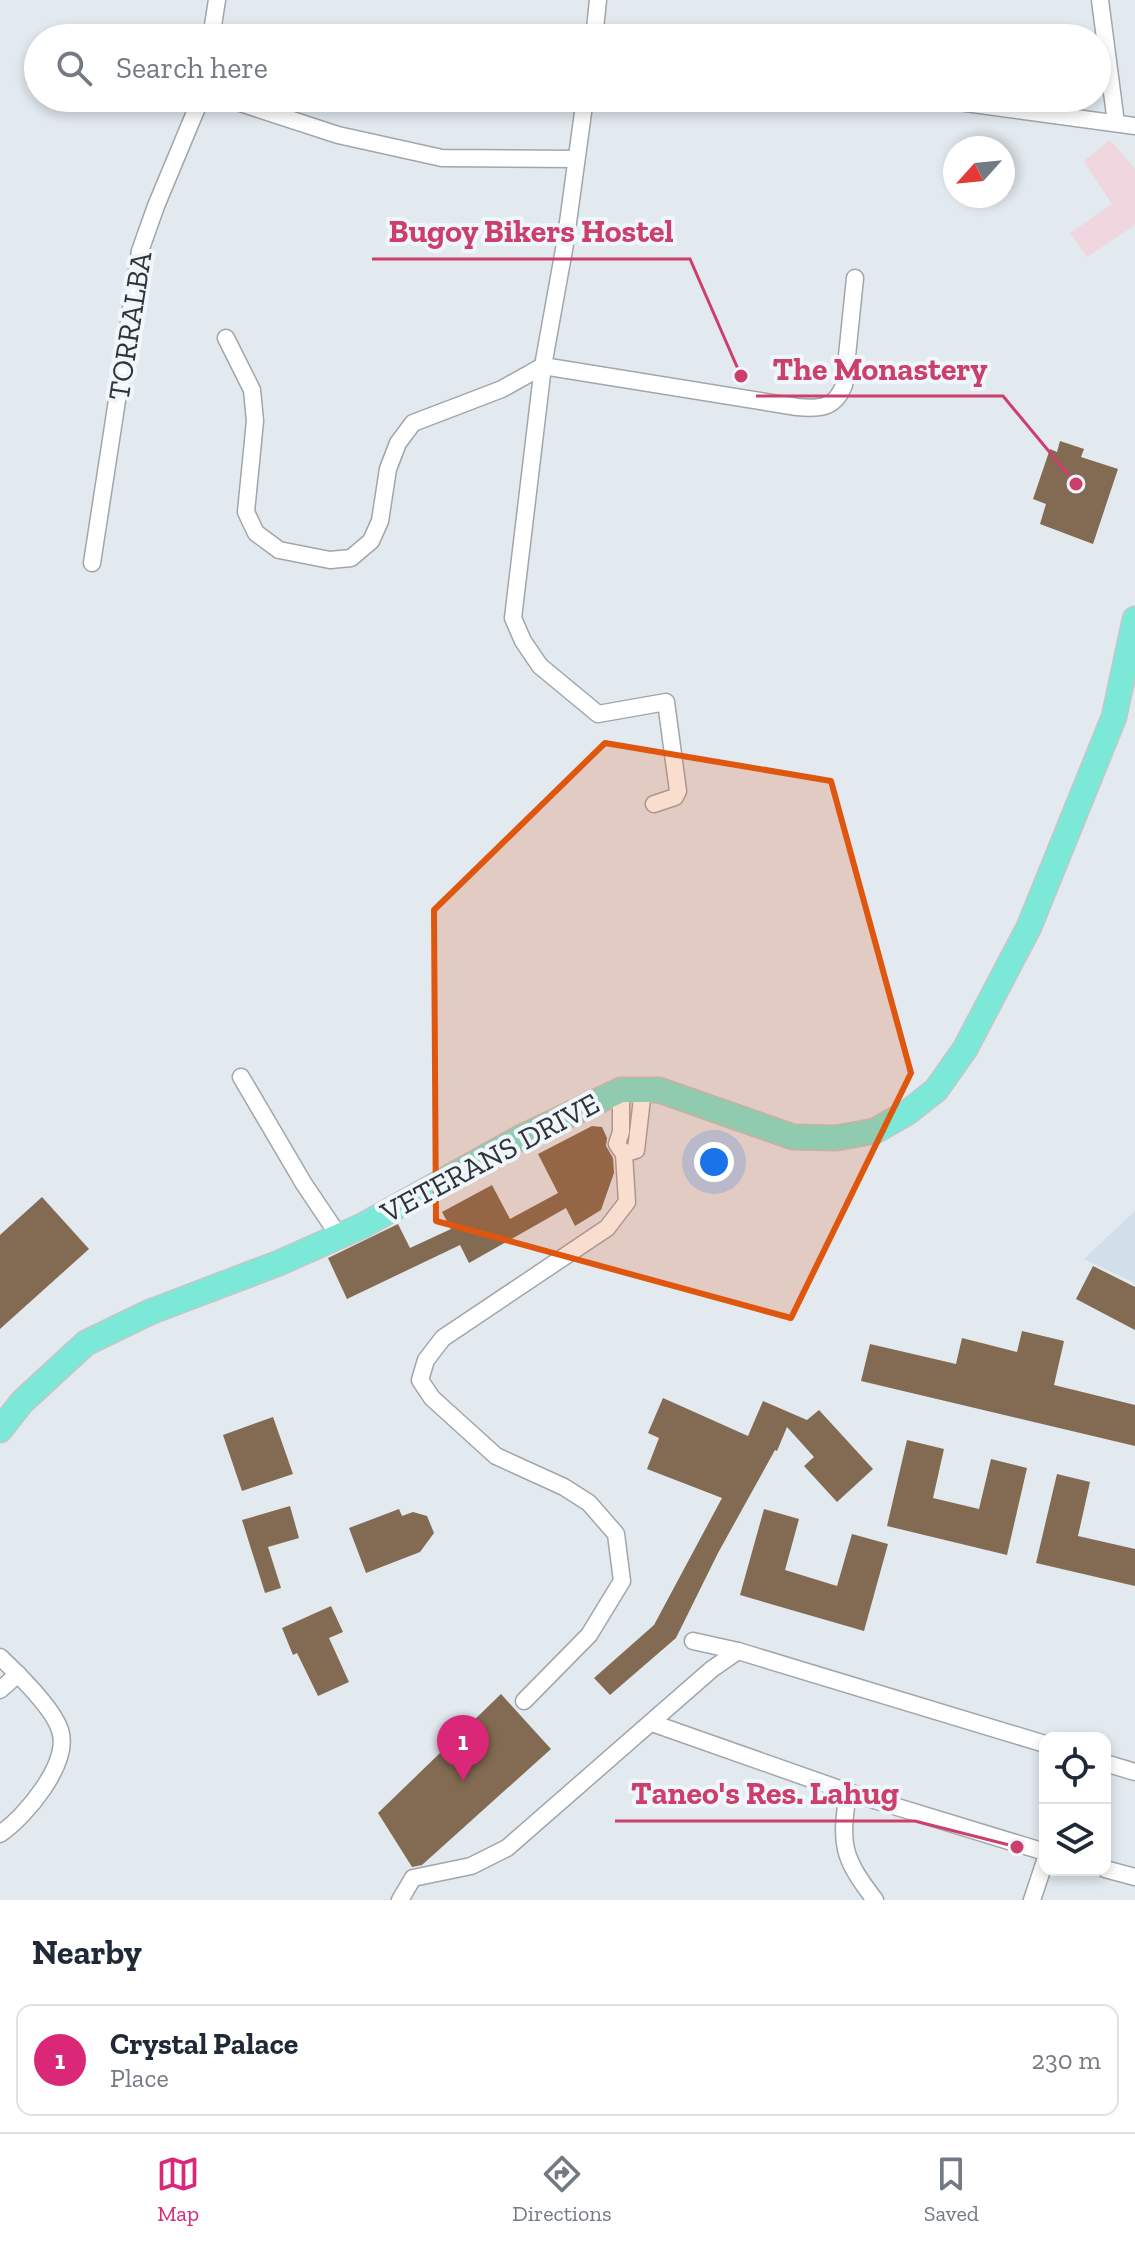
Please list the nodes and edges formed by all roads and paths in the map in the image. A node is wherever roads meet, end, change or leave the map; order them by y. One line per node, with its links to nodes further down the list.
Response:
1 (217, 0): 4 (street)
2 (598, 0): 5 (street)
3 (1100, 0): 6 (street)
4 (213, 24)
5 (595, 24)
6 (1103, 24)
7 (1111, 85): 12 (street)
8 (195, 112): 18 (street, TORRALBA)
9 (268, 112): 14 (street)
10 (583, 112): 14 (street)
11 (1034, 112): 12 (street)
12 (1116, 123): 13 (street)
13 (1135, 126)
14 (575, 159): 17 (street)
15 (855, 278): 17 (street)
16 (226, 338): 17 (street)
17 (543, 366): 20 (street)
18 (92, 563)
19 (1135, 619): 22 (main road)
20 (654, 804)
21 (241, 1077): 23 (street)
22 (632, 1090): 23 (main road, VETERANS DRIVE); 30 (street)
23 (339, 1236): 24 (main road, VETERANS DRIVE)
24 (0, 1430)
25 (693, 1641): 26 (street)
26 (738, 1651): 31 (street); 32 (street)
27 (0, 1657): 28 (street)
28 (18, 1674): 29 (street); 36 (street)
29 (0, 1690)
30 (524, 1701)
31 (652, 1723): 35 (street); 41 (street)
32 (1039, 1742)
33 (1111, 1765): 34 (street)
34 (1135, 1772)
35 (848, 1792): 37 (street); 42 (street)
36 (0, 1834)
37 (1039, 1850)
38 (1111, 1871): 40 (street)
39 (1040, 1876): 43 (street)
40 (1135, 1877)
41 (400, 1900)
42 (875, 1900)
43 (1032, 1900)

